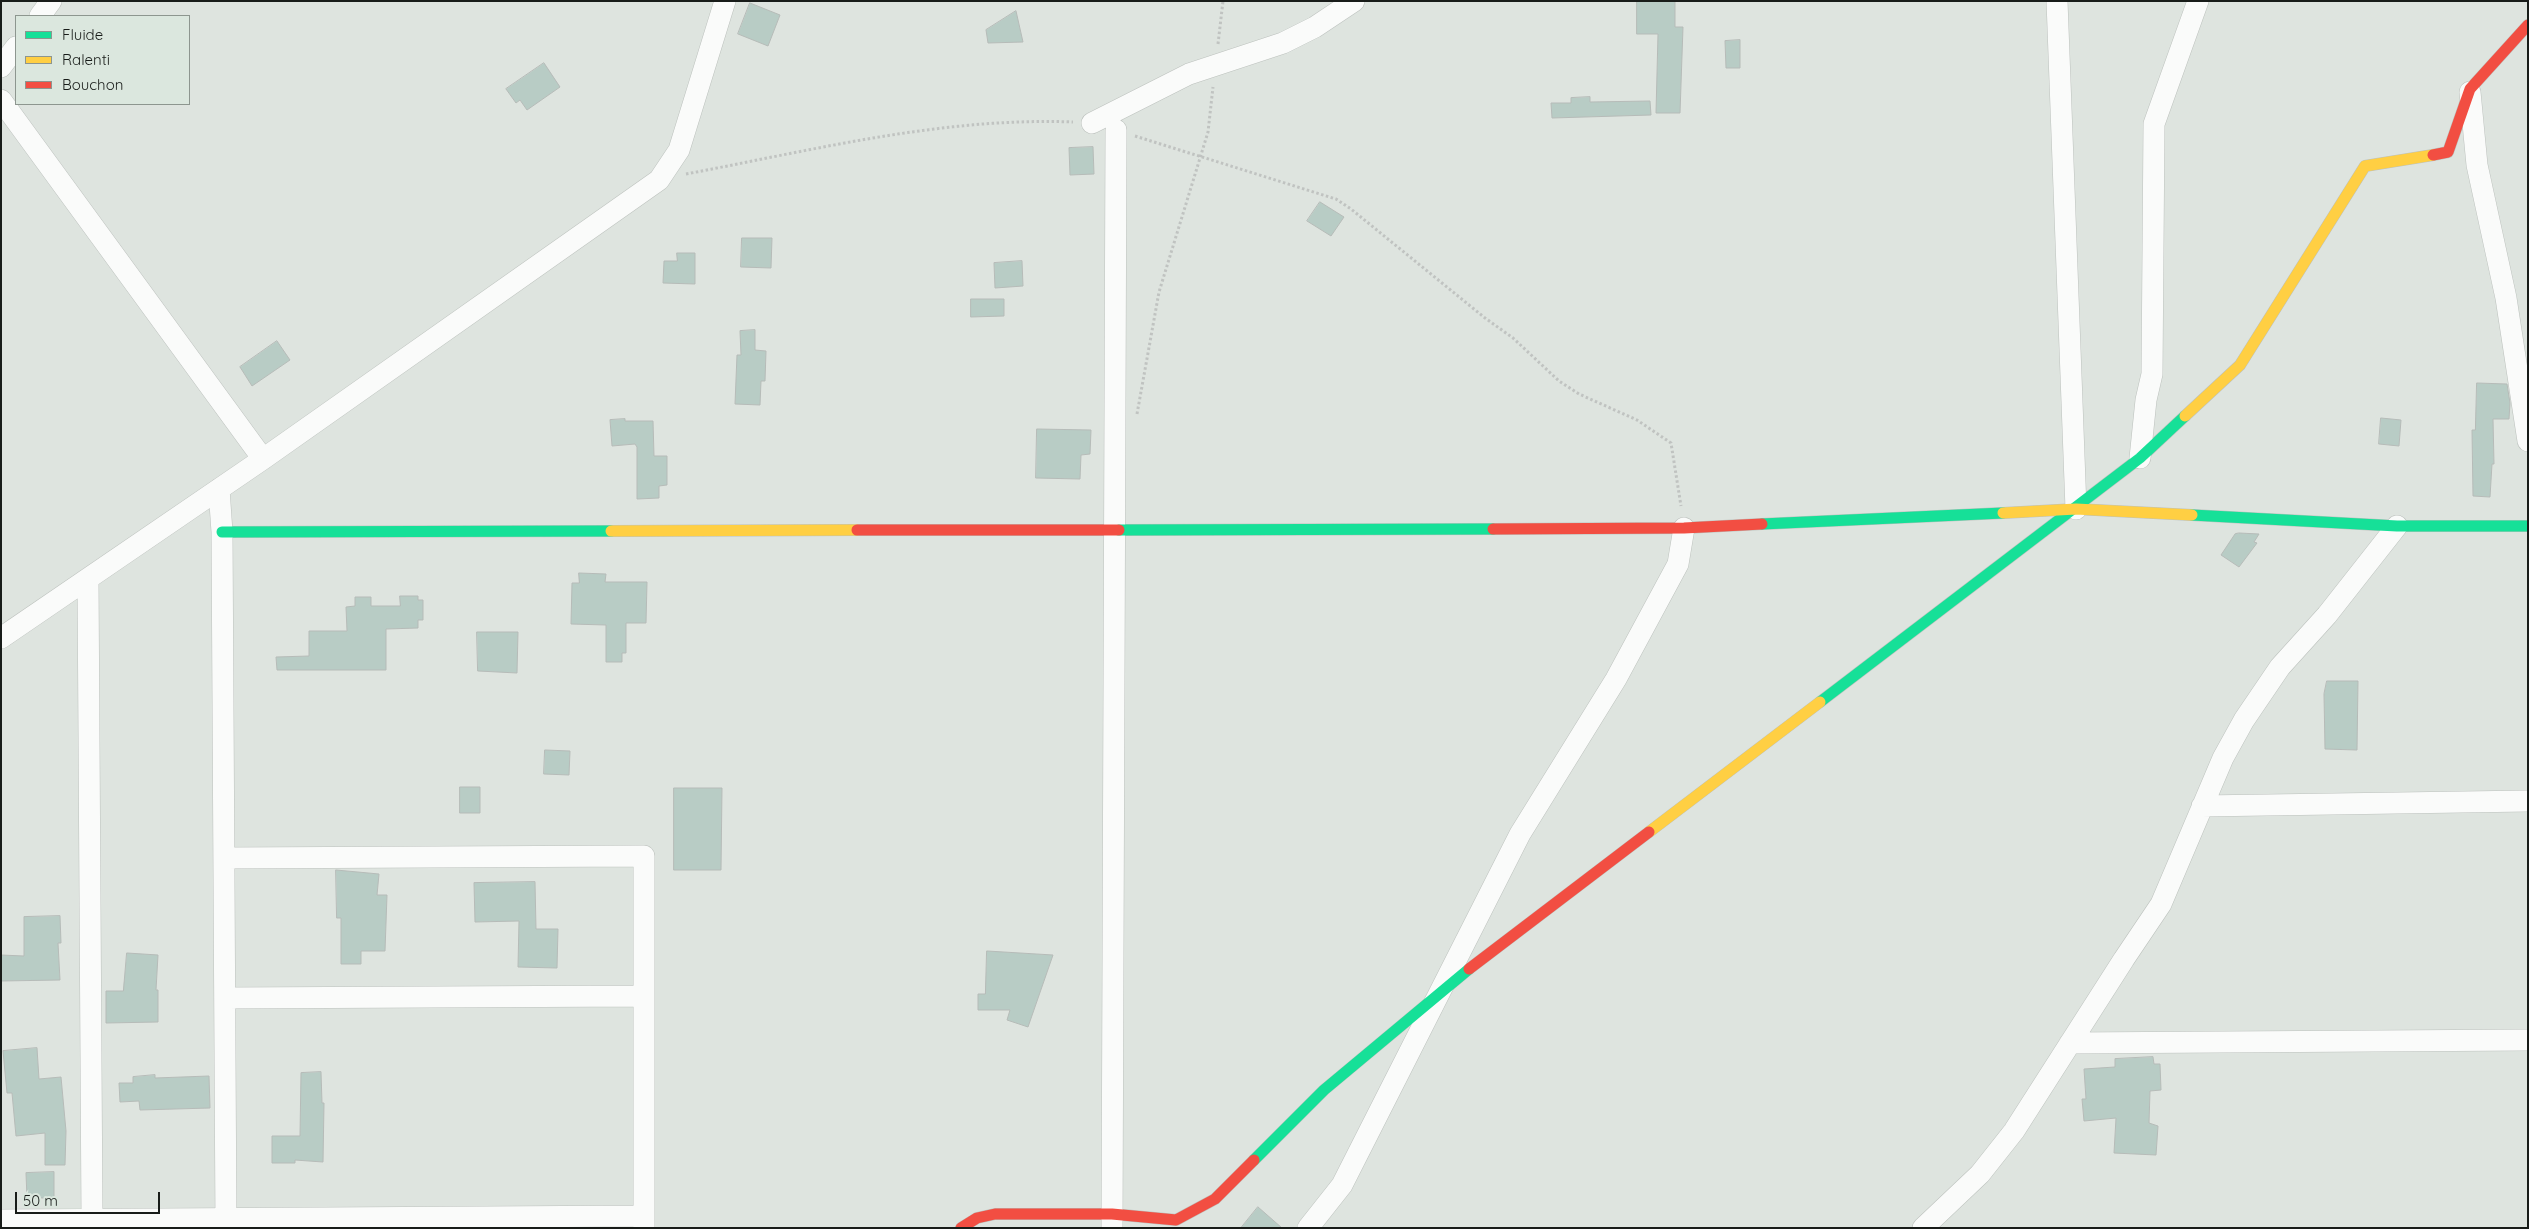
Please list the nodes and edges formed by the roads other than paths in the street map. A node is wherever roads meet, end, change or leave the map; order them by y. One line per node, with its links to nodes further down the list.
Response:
1 (51, 1): 6 (street)
2 (725, 1): 16 (street)
3 (1354, 1): 12 (street)
4 (2058, 1): 18 (street)
5 (2198, 1): 15 (street)
6 (41, 15)
7 (2528, 25): 10 (street)
8 (15, 48): 9 (street)
9 (1, 67)
10 (2470, 89): 14 (street); 15 (street)
11 (1, 100): 16 (street)
12 (1092, 123)
13 (1116, 130): 22 (street)
14 (2528, 440)
15 (2140, 458): 18 (street)
16 (263, 459): 17 (street)
17 (219, 489): 23 (street); 24 (street)
18 (2076, 509): 19 (street); 21 (street); 29 (street)
19 (2397, 526): 20 (street); 27 (street)
20 (2528, 526)
21 (1684, 528): 22 (street); 29 (street)
22 (1116, 530): 23 (street); 36 (street)
23 (222, 532): 28 (street)
24 (88, 579): 25 (street); 34 (street)
25 (1, 638)
26 (2528, 801): 27 (street)
27 (2202, 806): 33 (street)
28 (224, 858): 30 (street); 31 (street)
29 (1443, 988): 36 (street); 40 (street)
30 (644, 996): 31 (street); 37 (street)
31 (225, 998): 38 (street)
32 (2528, 1040): 33 (street)
33 (2070, 1043): 41 (street)
34 (92, 1219): 35 (street); 38 (street)
35 (1, 1220)
36 (1112, 1221): 39 (street)
37 (644, 1222): 38 (street)
38 (226, 1223)
39 (961, 1228)
40 (1308, 1228)
41 (1922, 1228)

